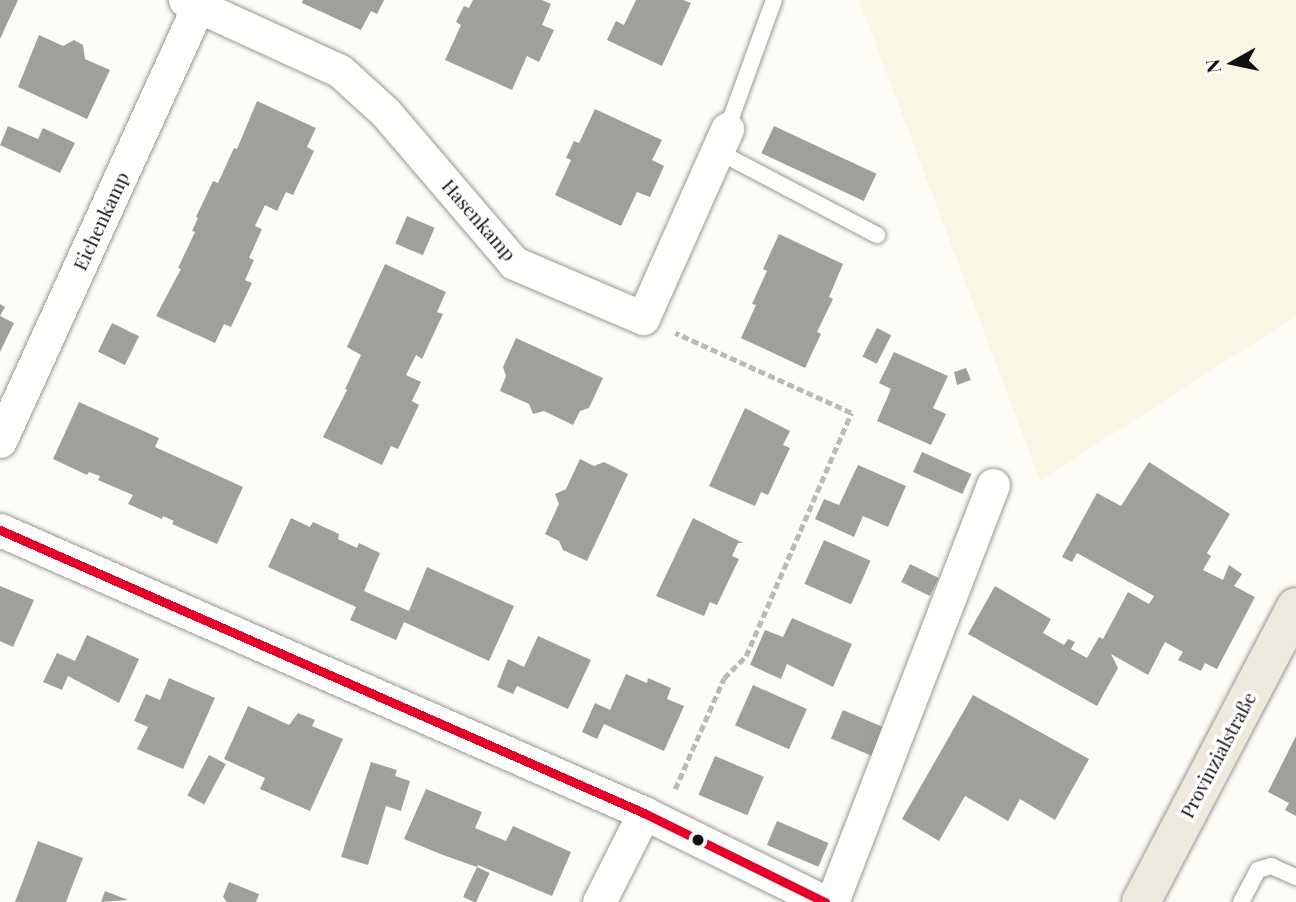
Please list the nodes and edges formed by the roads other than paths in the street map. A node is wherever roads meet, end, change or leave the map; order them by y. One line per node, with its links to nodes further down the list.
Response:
1 (774, 0): 3 (lane)
2 (195, 2): 3 (street, Hasenkamp); 5 (street, Eichenkamp)
3 (722, 140): 4 (lane)
4 (877, 235)
5 (0, 441)
6 (993, 485): 13 (street)
7 (0, 530): 9 (street)
8 (1296, 607): 14 (main road, Provinzialstraße)
9 (652, 817): 11 (street); 12 (street)
10 (1296, 877): 15 (lane)
11 (599, 902)
12 (825, 902)
13 (832, 902)
14 (1141, 902)
15 (1241, 902)

